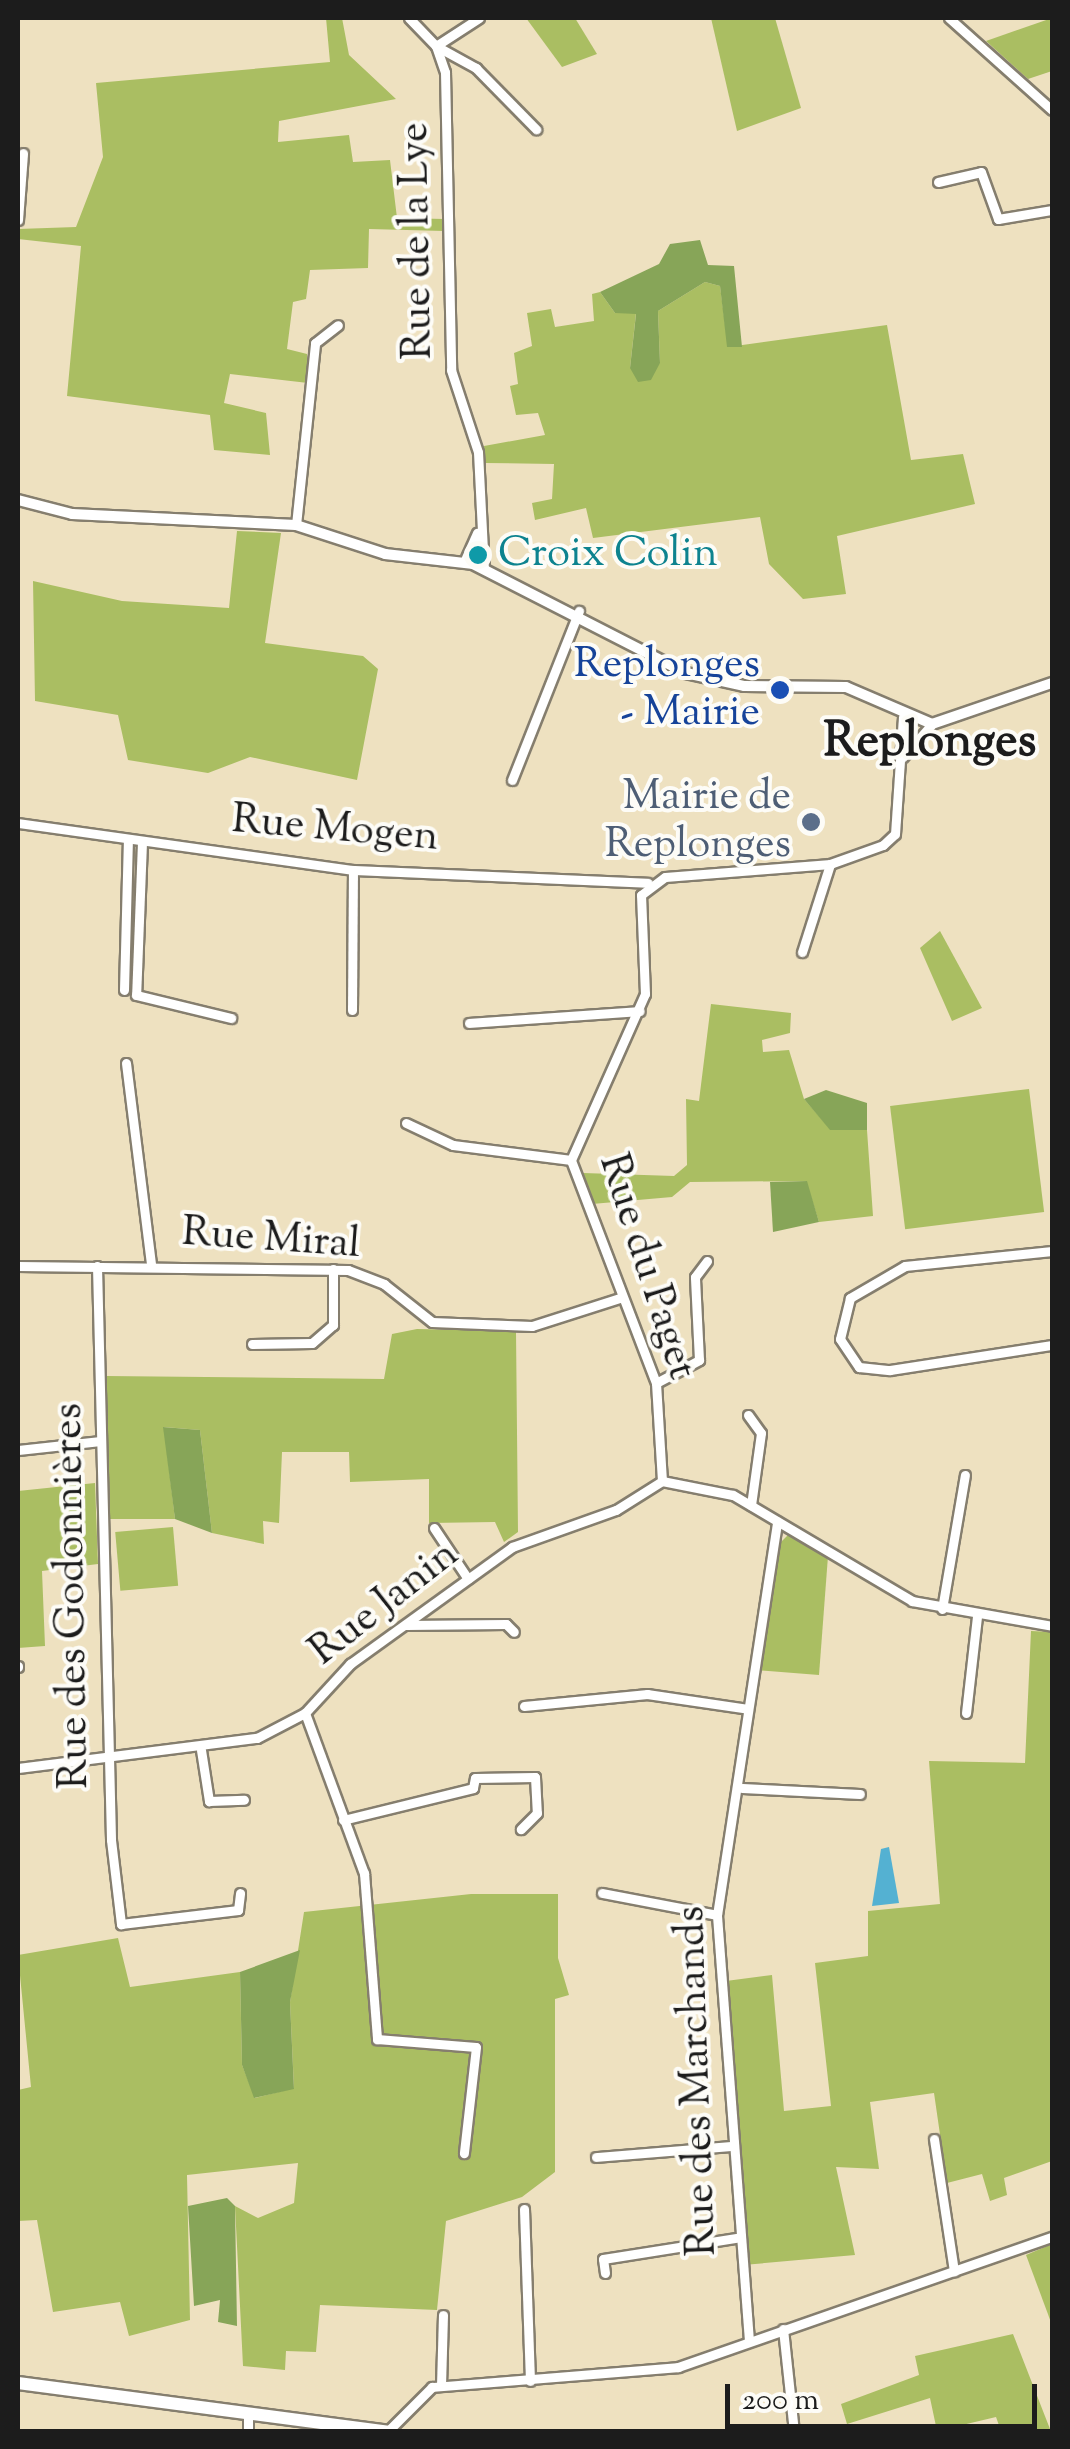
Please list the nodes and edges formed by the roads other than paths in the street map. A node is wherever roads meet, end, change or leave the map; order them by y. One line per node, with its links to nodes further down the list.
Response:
1 (409, 18): 4 (street)
2 (479, 18): 4 (street)
3 (949, 18): 5 (street)
4 (436, 46): 6 (street); 14 (street, Rue de la Lye)
5 (1052, 110)
6 (536, 129)
7 (23, 153): 10 (street)
8 (938, 182): 9 (street)
9 (1052, 210)
10 (18, 220)
11 (338, 326): 13 (street)
12 (18, 500): 13 (street)
13 (296, 525): 15 (street)
14 (478, 531): 15 (street, Rue de la Lye); 16 (street, Rue de la Lye)
15 (464, 562): 16 (street)
16 (484, 568): 17 (street)
17 (580, 612): 19 (street); 22 (street)
18 (1052, 683): 20 (street)
19 (904, 716): 20 (street); 21 (street)
20 (932, 724): 21 (street)
21 (902, 759): 26 (street)
22 (512, 780)
23 (18, 822): 24 (street, Rue Mogen)
24 (128, 840): 25 (street, Rue Mogen); 30 (street)
25 (142, 842): 27 (street, Rue Mogen); 33 (street)
26 (830, 864): 28 (street); 29 (street)
27 (353, 870): 28 (street, Rue Mogen); 31 (street)
28 (648, 883): 32 (street, Rue du Paget)
29 (802, 952)
30 (124, 990)
31 (352, 1010)
32 (640, 1012): 34 (street); 37 (street, Rue du Paget)
33 (231, 1018)
34 (468, 1023)
35 (126, 1063): 40 (street)
36 (406, 1123): 37 (street)
37 (571, 1160): 44 (street, Rue du Paget)
38 (1052, 1251): 46 (street)
39 (707, 1261): 47 (street)
40 (151, 1265): 42 (street, Rue Miral); 43 (street, Rue Miral)
41 (18, 1266): 42 (street, Rue Miral)
42 (97, 1266): 49 (street, Rue des Godonnières)
43 (333, 1269): 44 (street, Rue Miral); 45 (street)
44 (620, 1298): 47 (street, Rue du Paget)
45 (252, 1344)
46 (1052, 1345)
47 (656, 1383): 52 (street, Rue du Paget)
48 (748, 1415): 53 (street)
49 (101, 1442): 50 (street); 67 (street, Rue des Godonnières)
50 (18, 1450)
51 (965, 1475): 57 (street)
52 (662, 1481): 53 (street); 56 (street, Rue Janin)
53 (751, 1504): 54 (street)
54 (777, 1522): 57 (street); 63 (street, Rue des Marchands)
55 (434, 1528): 56 (street)
56 (468, 1578): 59 (street, Rue Janin)
57 (942, 1609): 58 (street)
58 (976, 1617): 60 (street); 65 (street)
59 (404, 1625): 61 (street); 64 (street, Rue Janin)
60 (1052, 1626)
61 (514, 1632)
62 (524, 1706): 63 (street)
63 (748, 1708): 69 (street, Rue des Marchands)
64 (305, 1713): 66 (street, Rue Janin); 72 (street)
65 (966, 1713)
66 (201, 1750): 67 (street, Rue Janin); 71 (street)
67 (109, 1763): 68 (street, Rue Janin); 74 (street, Rue des Godonnières)
68 (18, 1768)
69 (742, 1788): 70 (street); 76 (street, Rue des Marchands)
70 (860, 1794)
71 (244, 1800)
72 (343, 1820): 73 (street); 79 (street)
73 (521, 1829)
74 (240, 1893)
75 (602, 1893): 76 (street)
76 (717, 1915): 78 (street, Rue des Marchands)
77 (934, 2139): 84 (street)
78 (730, 2146): 80 (street); 83 (street, Rue des Marchands)
79 (464, 2152)
80 (596, 2157)
81 (524, 2208): 89 (street)
82 (1052, 2236): 84 (street)
83 (736, 2238): 85 (street); 88 (street, Rue des Marchands)
84 (954, 2270): 87 (street)
85 (605, 2273)
86 (443, 2315): 91 (street)
87 (783, 2329): 88 (street); 95 (street)
88 (750, 2341): 89 (street)
89 (530, 2381): 91 (street)
90 (18, 2384): 92 (main road)
91 (442, 2386): 93 (street)
92 (248, 2412): 93 (main road); 94 (street)
93 (389, 2431)
94 (248, 2432)
95 (794, 2432)

